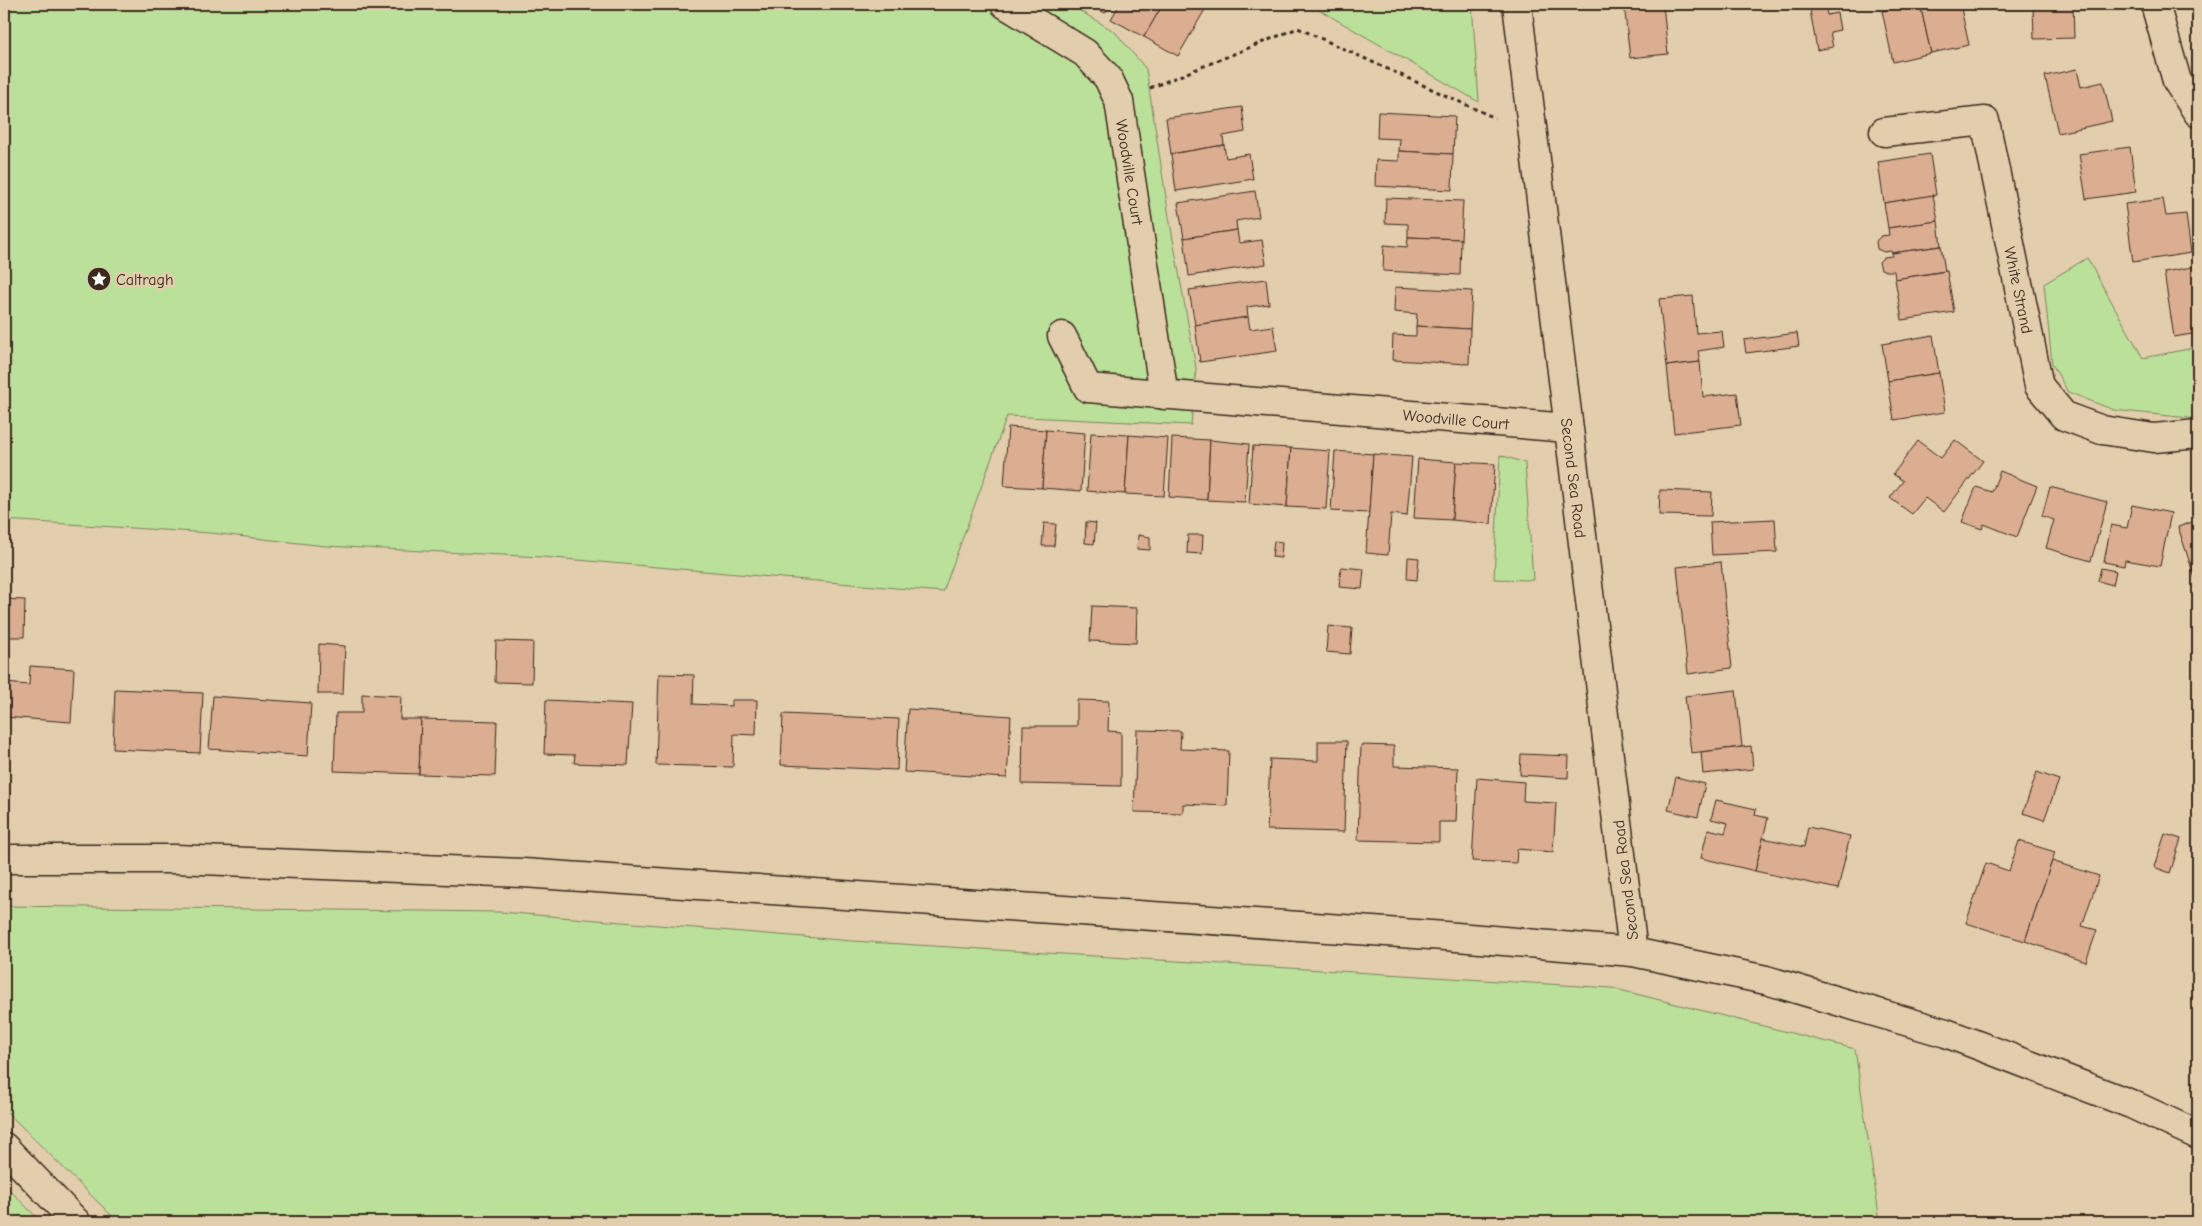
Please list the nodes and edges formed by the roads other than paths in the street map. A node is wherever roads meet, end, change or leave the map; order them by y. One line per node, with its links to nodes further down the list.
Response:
1 (1005, 4): 7 (street, Woodville Court)
2 (1517, 4): 8 (street, Second Sea Road)
3 (2155, 4): 4 (street)
4 (2198, 113)
5 (1884, 132): 9 (street, White Strand)
6 (1062, 336): 7 (street, Woodville Court)
7 (1164, 395): 8 (street, Woodville Court)
8 (1568, 428): 11 (street, Second Sea Road)
9 (2198, 434)
10 (4, 859): 11 (street)
11 (1633, 952): 12 (street)
12 (2198, 1135)
13 (4, 1147): 14 (street)
14 (76, 1222)

